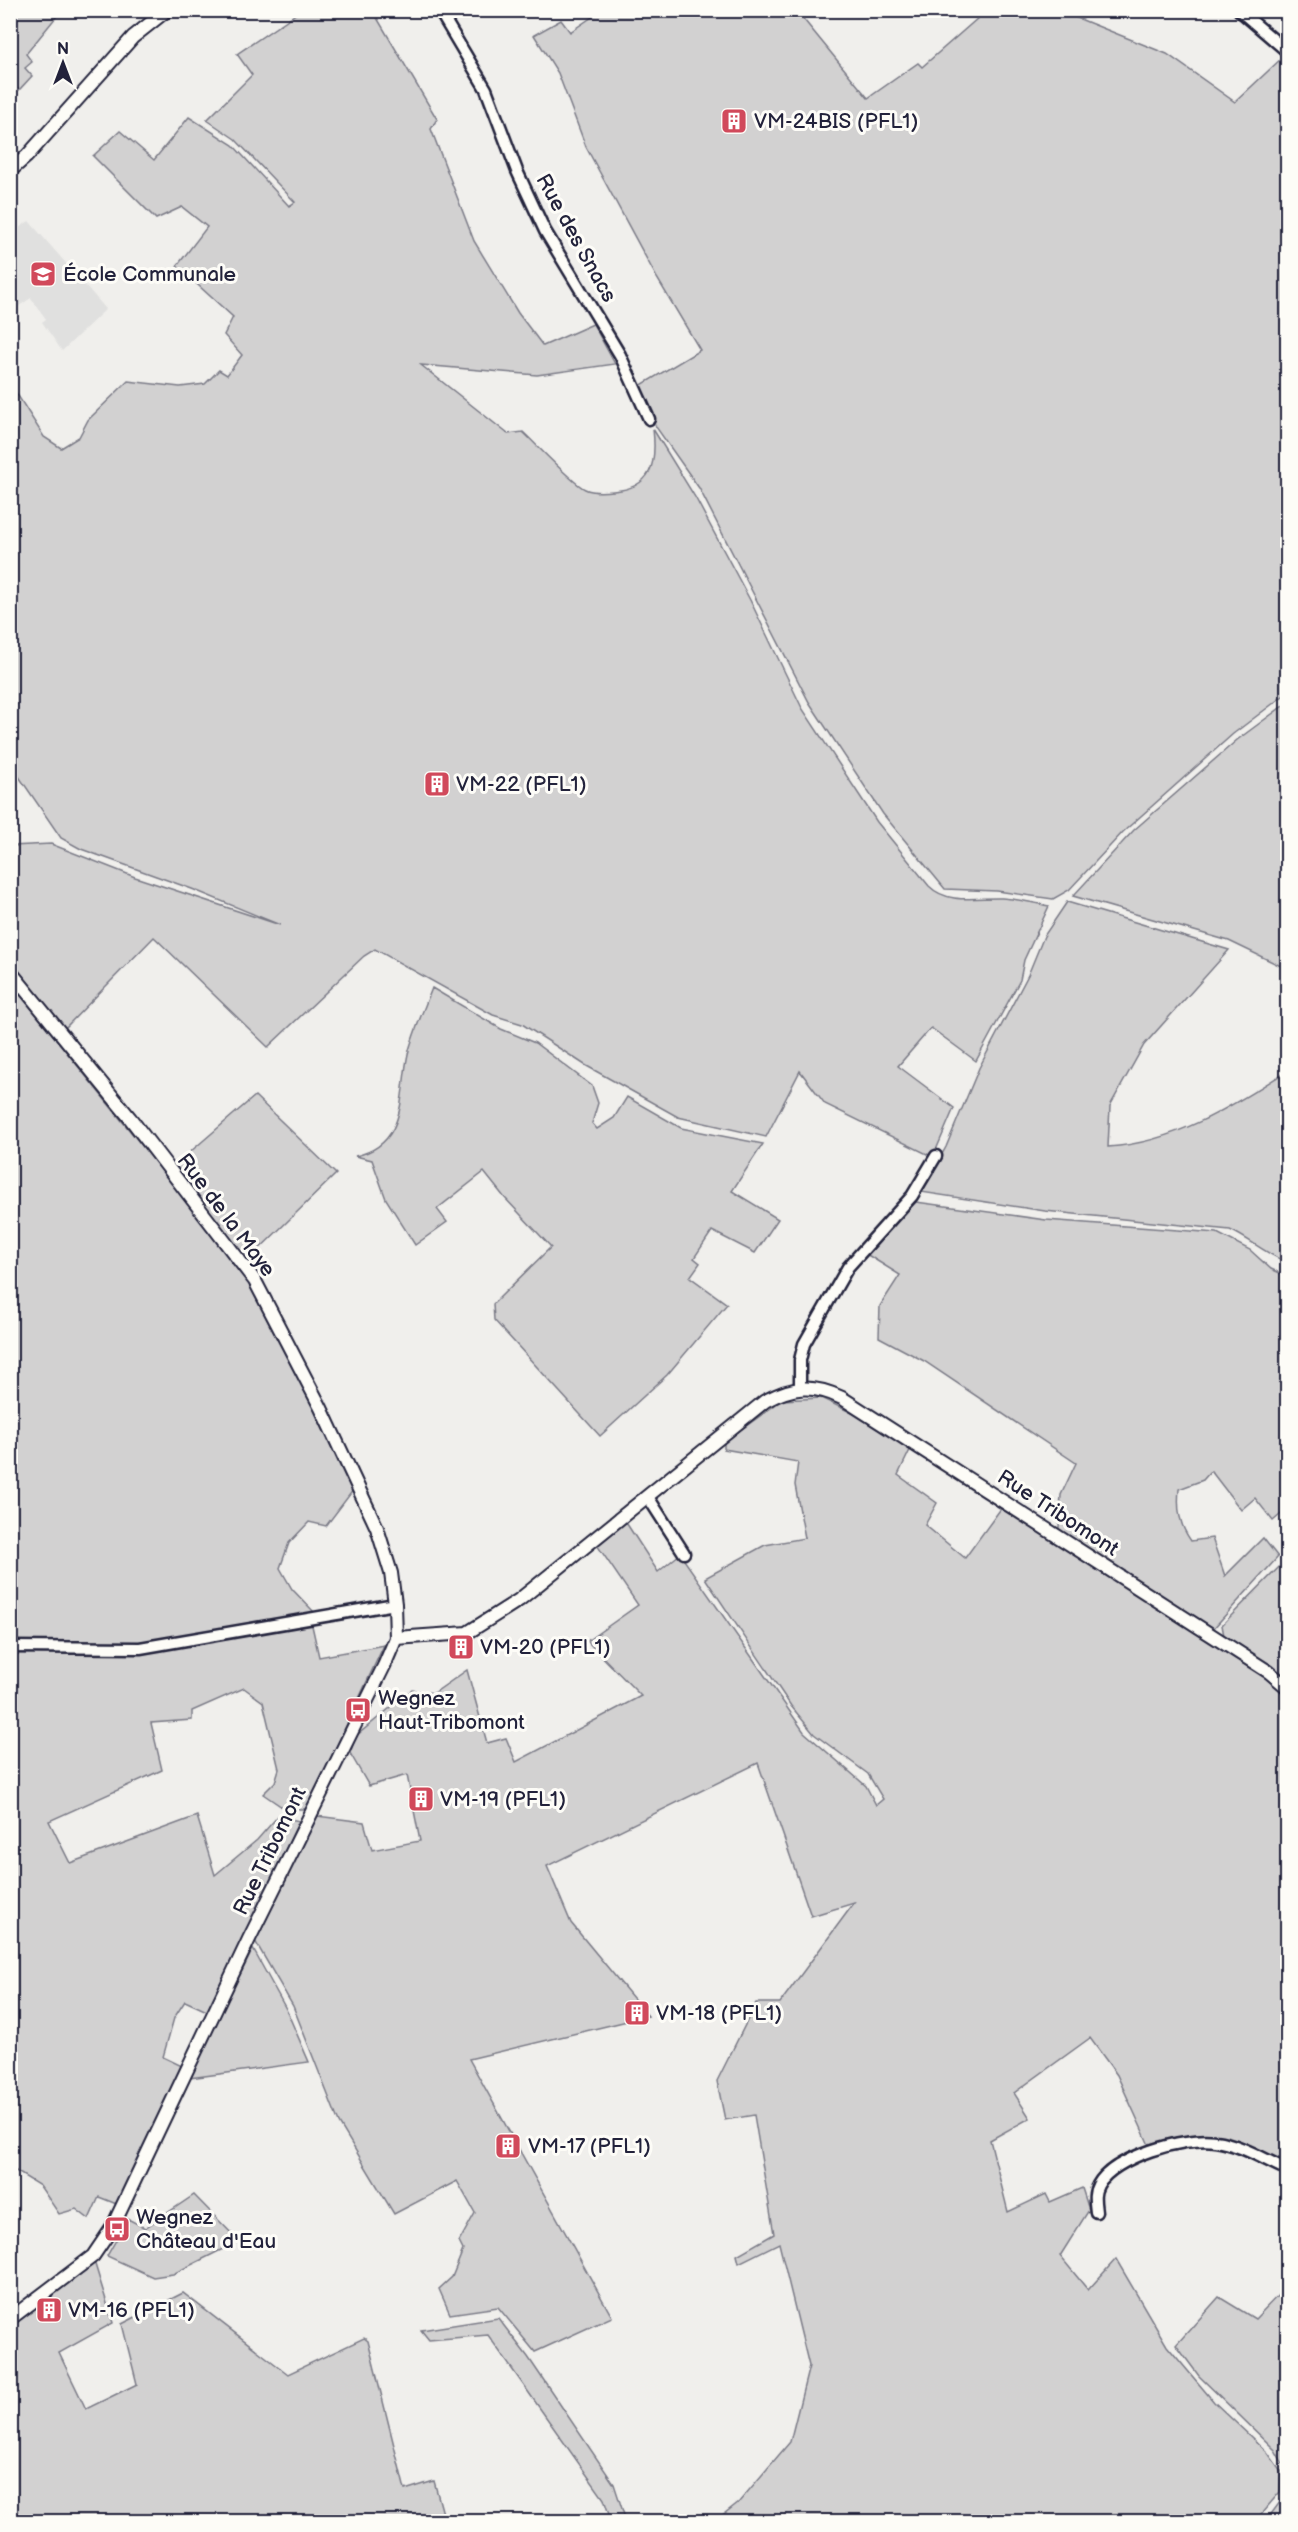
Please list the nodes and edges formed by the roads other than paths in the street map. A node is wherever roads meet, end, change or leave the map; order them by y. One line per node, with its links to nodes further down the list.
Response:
1 (167, 10): 5 (street)
2 (439, 10): 6 (street, Rue des Snacs)
3 (1239, 10): 4 (street)
4 (1287, 52)
5 (10, 171)
6 (649, 419)
7 (10, 971): 12 (street, Rue de la Maye)
8 (936, 1156): 9 (street)
9 (800, 1387): 10 (street); 15 (street, Rue Tribomont)
10 (648, 1497): 11 (street); 13 (street)
11 (684, 1553)
12 (395, 1604): 13 (street, Rue de la Maye); 14 (street)
13 (396, 1638): 18 (street, Rue Tribomont)
14 (10, 1647)
15 (1287, 1688)
16 (1287, 2170): 17 (street)
17 (1096, 2212)
18 (10, 2319)

